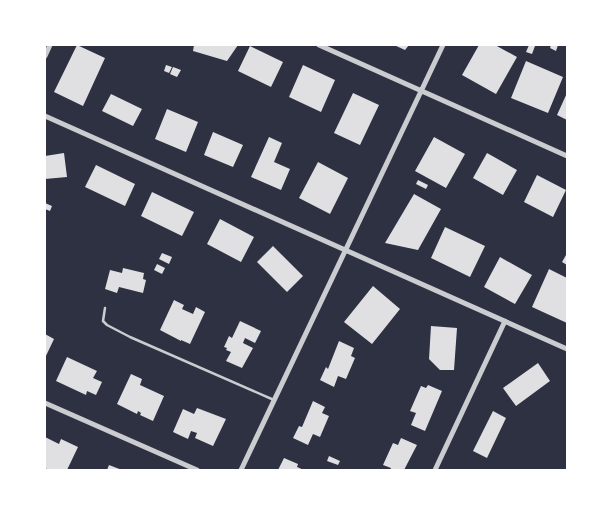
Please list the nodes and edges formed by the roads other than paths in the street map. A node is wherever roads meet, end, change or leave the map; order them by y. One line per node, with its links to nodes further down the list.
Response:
1 (50, 45): 4 (street)
2 (319, 45): 5 (street)
3 (443, 45): 5 (street)
4 (45, 56)
5 (421, 91): 7 (street); 8 (street)
6 (45, 116): 8 (street)
7 (567, 156)
8 (345, 251): 10 (street); 12 (street)
9 (105, 308): 12 (lane)
10 (505, 321): 11 (street); 16 (street)
11 (567, 349)
12 (274, 400): 15 (street)
13 (45, 402): 14 (street)
14 (197, 470)
15 (241, 470)
16 (435, 470)

